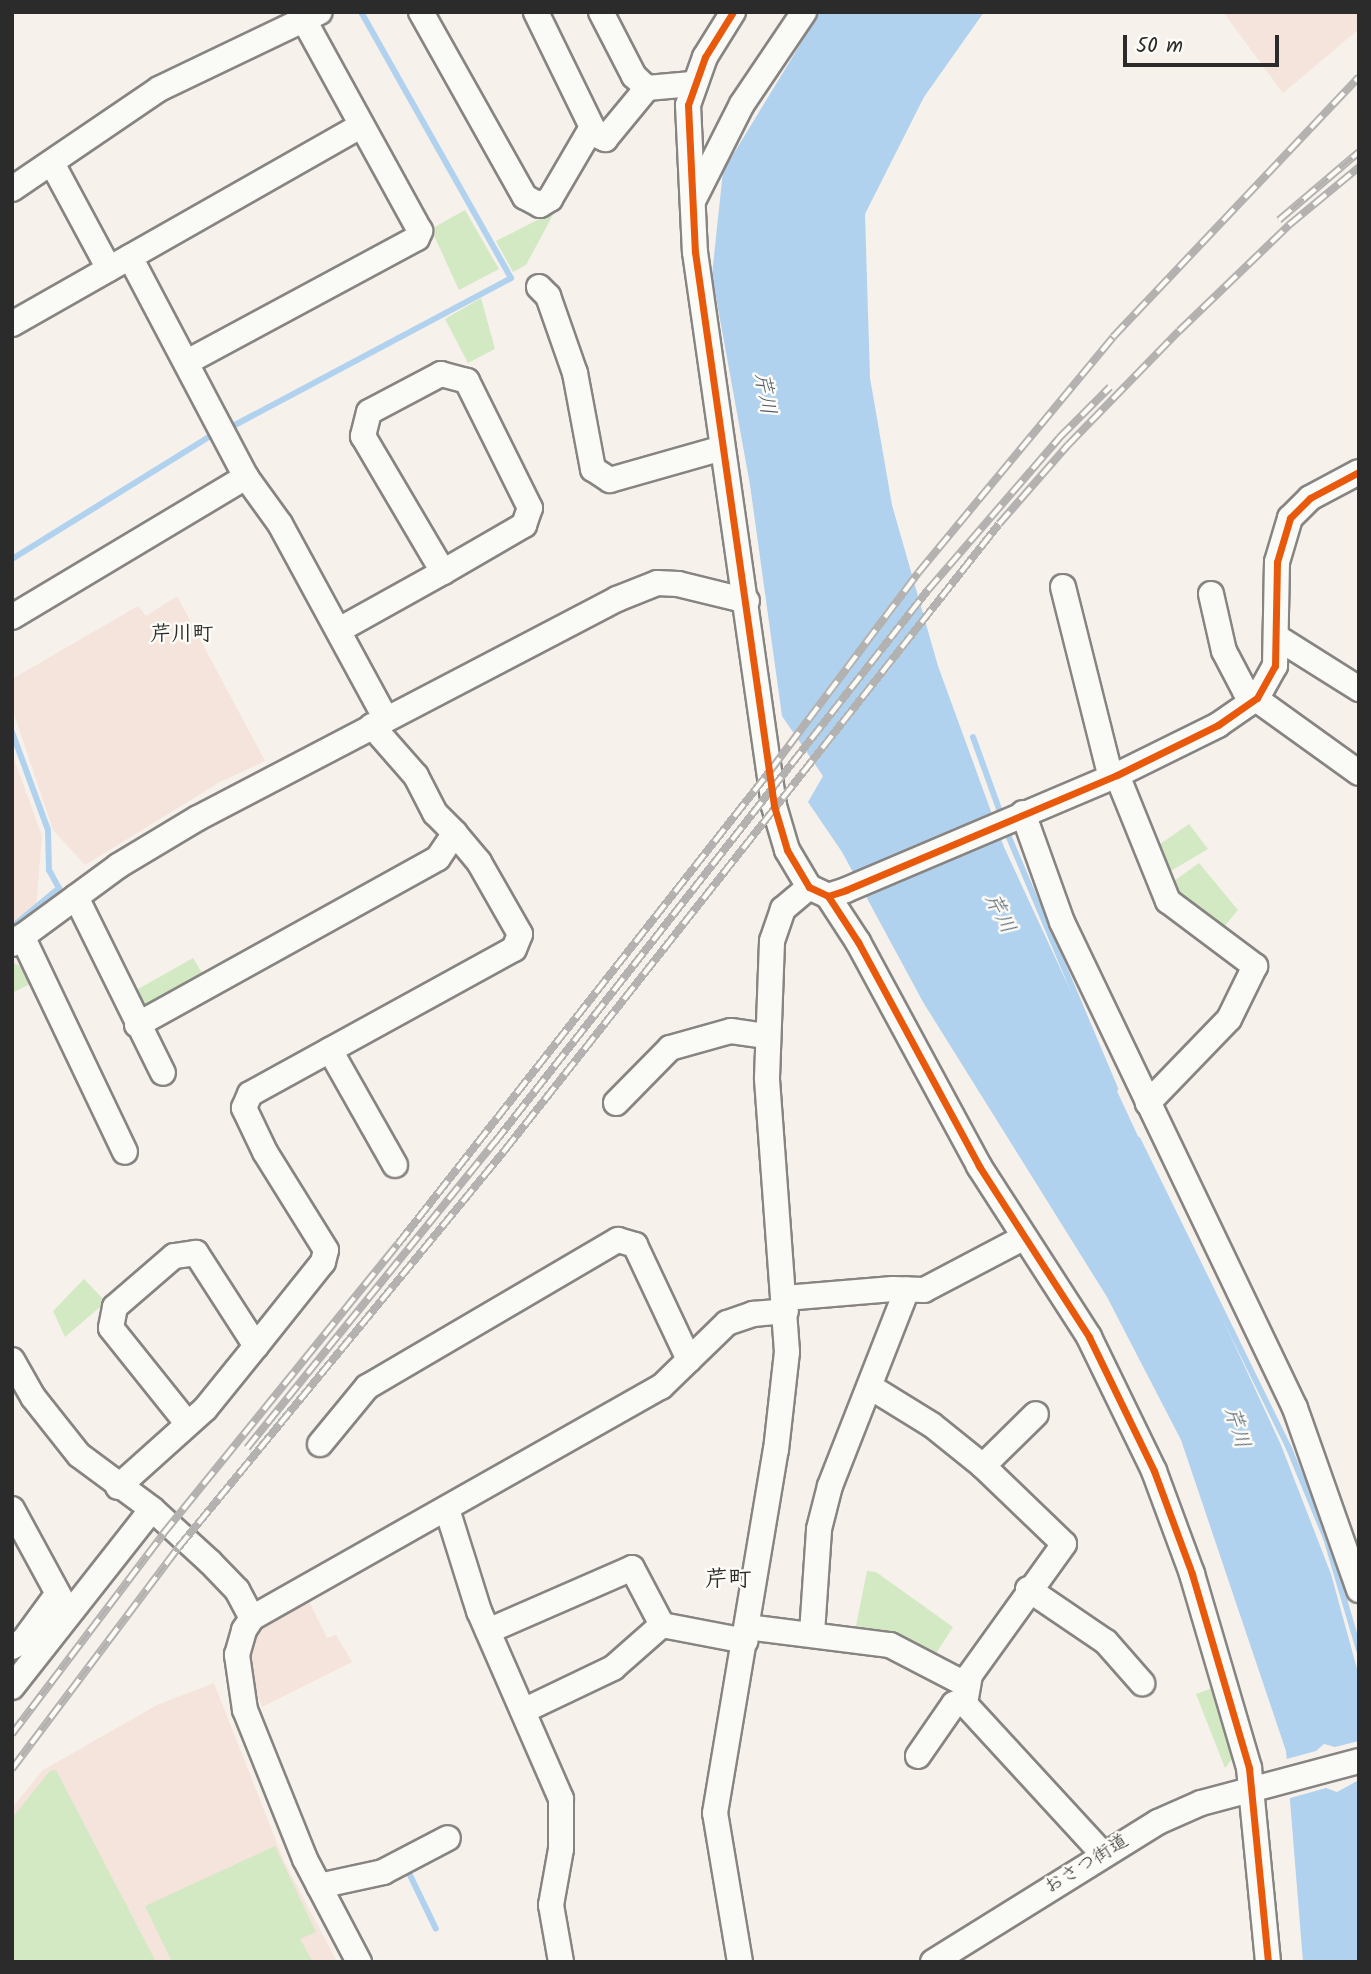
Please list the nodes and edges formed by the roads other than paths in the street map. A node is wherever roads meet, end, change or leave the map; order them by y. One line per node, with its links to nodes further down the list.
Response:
1 (422, 12): 10 (street)
2 (536, 12): 10 (street)
3 (601, 12): 8 (street)
4 (733, 12): 7 (street)
5 (804, 12): 13 (street)
6 (312, 16): 9 (street); 11 (street)
7 (692, 85): 8 (street); 13 (street)
8 (647, 88): 10 (street)
9 (360, 126): 14 (street); 17 (street)
10 (590, 132)
11 (53, 165): 12 (street); 14 (street)
12 (12, 190)
13 (694, 199): 18 (street)
14 (120, 263): 16 (street); 17 (street)
15 (539, 287): 18 (street)
16 (12, 324)
17 (187, 362): 20 (street)
18 (722, 448): 24 (street)
19 (1359, 472): 27 (street)
20 (246, 477): 25 (street); 26 (street)
21 (443, 572): 21 (street); 26 (street)
22 (1063, 587): 32 (street)
23 (1210, 594): 29 (street)
24 (747, 601): 30 (street); 35 (street)
25 (12, 617)
26 (339, 630): 30 (street)
27 (1278, 638): 28 (street); 29 (street)
28 (1359, 689)
29 (1257, 698): 31 (street); 32 (street)
30 (379, 722): 34 (street); 36 (street)
31 (1359, 773)
32 (1114, 776): 33 (street); 43 (street)
33 (1015, 816): 35 (street); 43 (street)
34 (455, 833): 38 (street); 40 (street)
35 (828, 891): 39 (street); 46 (street)
36 (76, 897): 37 (street); 38 (street)
37 (17, 940): 44 (street)
38 (137, 1025): 41 (street)
39 (767, 1036): 42 (street); 48 (street)
40 (330, 1050): 45 (street); 49 (street)
41 (163, 1073)
42 (616, 1103)
43 (1148, 1103): 62 (street)
44 (125, 1152)
45 (395, 1165)
46 (1023, 1238): 47 (street); 76 (street)
47 (908, 1290): 48 (street); 52 (street)
48 (786, 1305): 51 (street); 68 (street)
49 (256, 1346): 54 (street); 54 (street)
50 (12, 1360): 57 (street)
51 (690, 1360): 55 (street); 59 (street)
52 (872, 1388): 56 (street); 67 (street)
53 (1036, 1414): 56 (street)
54 (187, 1423): 57 (street)
55 (320, 1444)
56 (983, 1465): 61 (street)
57 (118, 1488): 60 (street)
58 (12, 1509): 63 (street)
59 (447, 1509): 64 (street); 66 (street)
60 (152, 1510): 63 (street); 64 (street)
61 (1028, 1589): 70 (street); 72 (street)
62 (1359, 1590)
63 (63, 1605): 69 (street); 71 (street)
64 (252, 1618): 79 (street)
65 (662, 1625): 66 (street); 68 (street); 73 (street)
66 (488, 1631): 73 (street)
67 (812, 1633): 68 (street); 72 (street)
68 (746, 1634): 82 (street)
69 (12, 1647)
70 (1142, 1684)
71 (12, 1687)
72 (966, 1693): 74 (street); 78 (street)
73 (523, 1711): 81 (street)
74 (918, 1756)
75 (1359, 1760): 76 (street, おさつ街道)
76 (1258, 1786): 78 (street, おさつ街道); 84 (street)
77 (448, 1838): 79 (street)
78 (1103, 1854): 83 (street, おさつ街道)
79 (320, 1886): 80 (street)
80 (359, 1962)
81 (561, 1962)
82 (740, 1962)
83 (933, 1962)
84 (1268, 1962)

